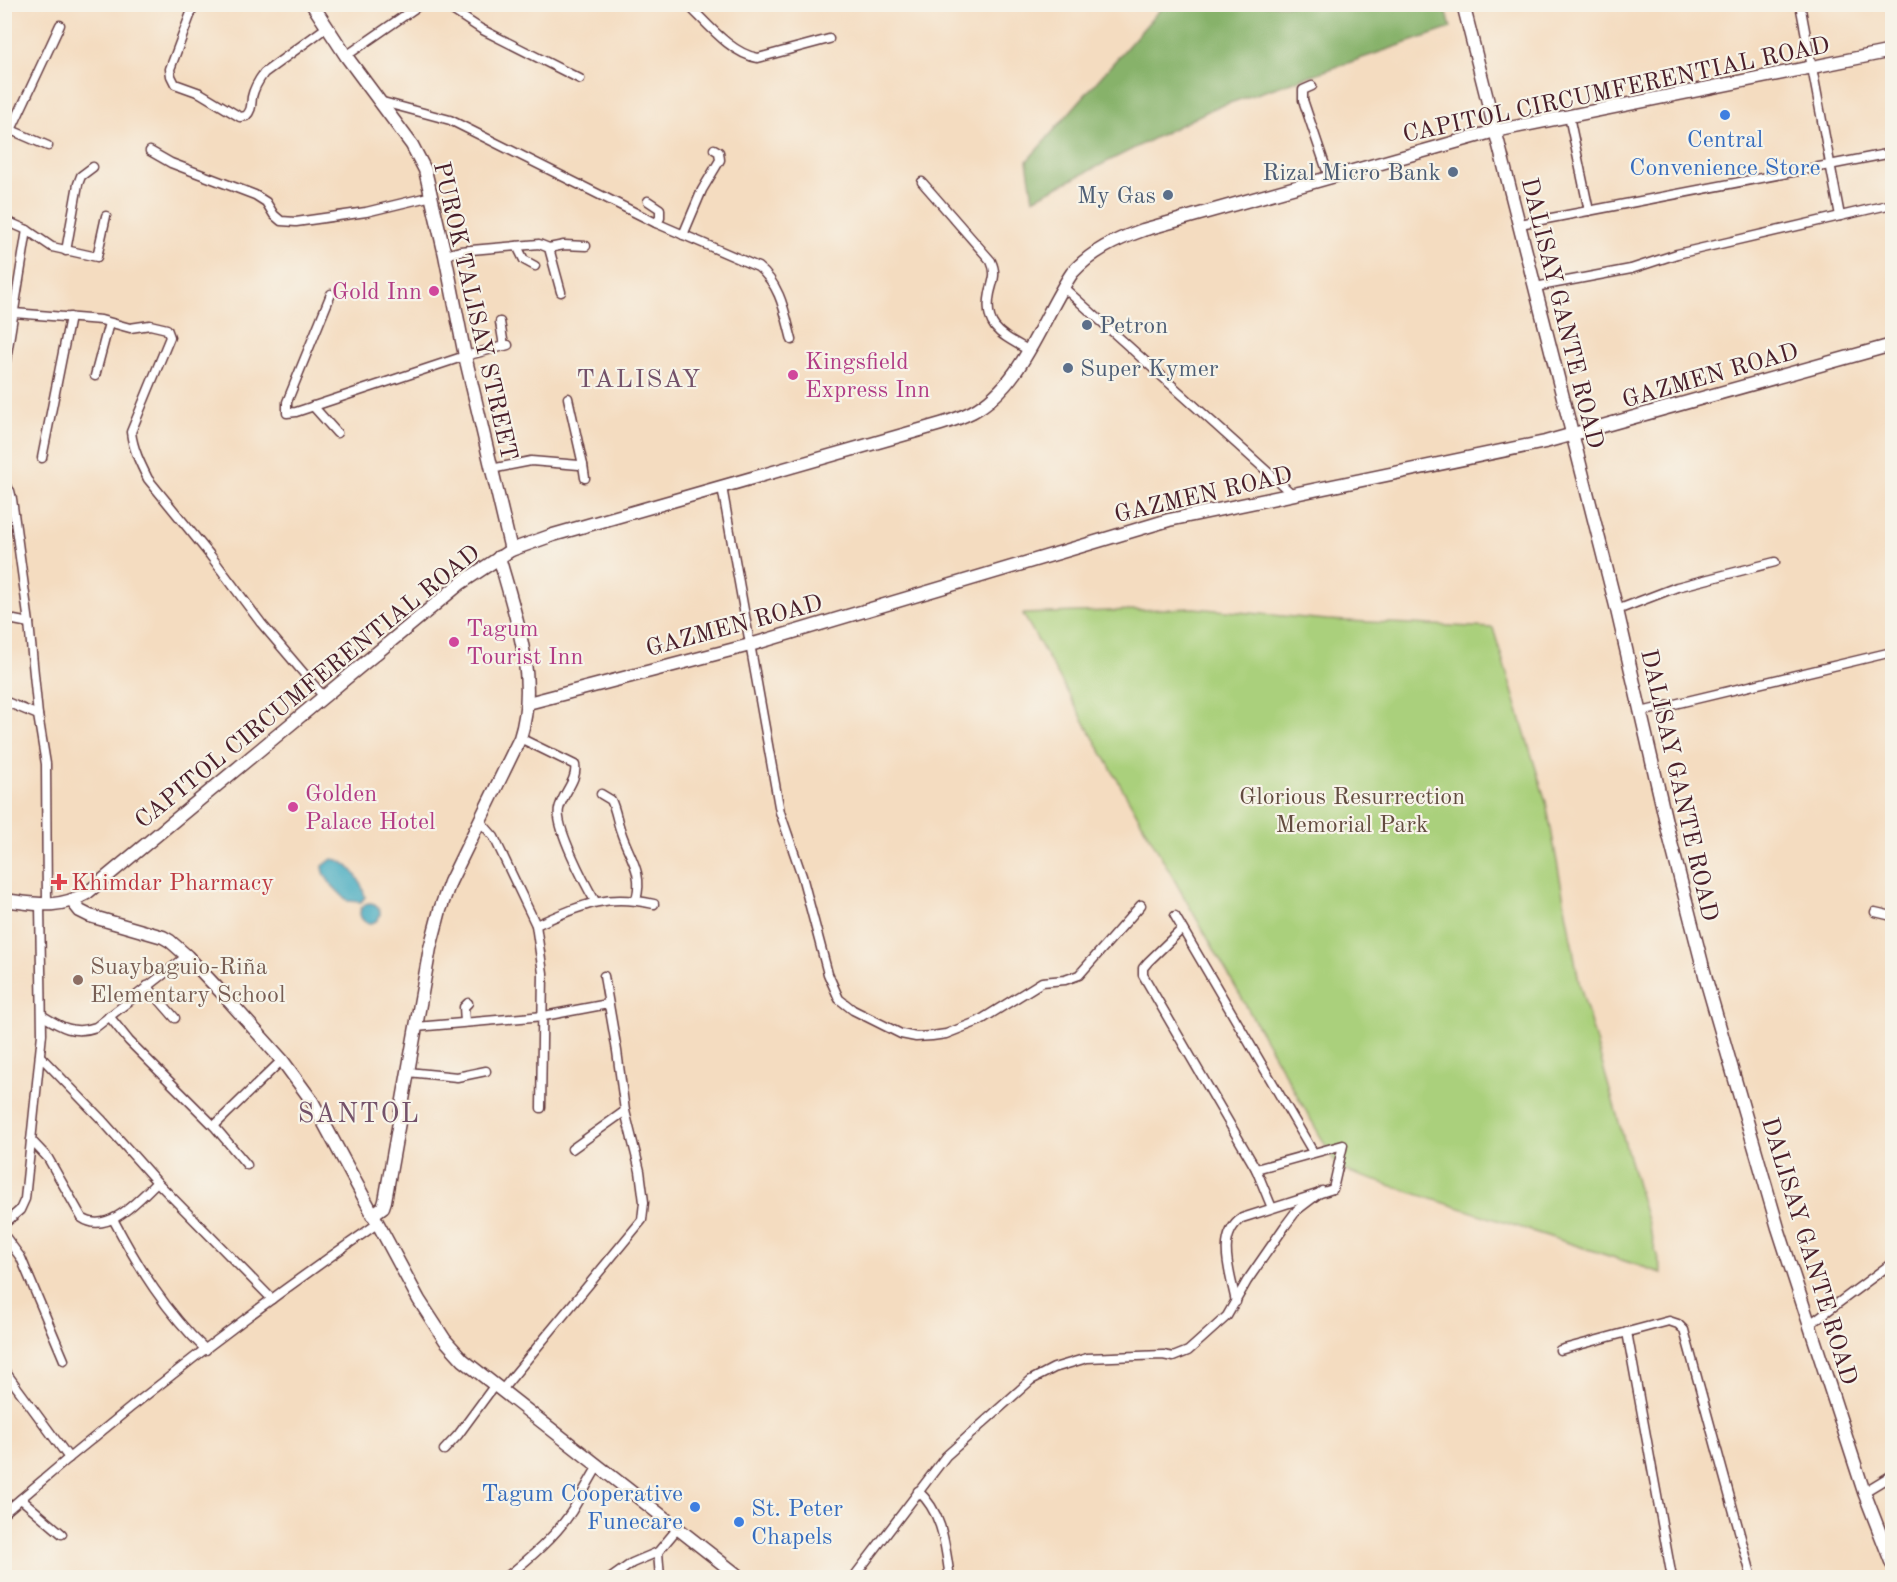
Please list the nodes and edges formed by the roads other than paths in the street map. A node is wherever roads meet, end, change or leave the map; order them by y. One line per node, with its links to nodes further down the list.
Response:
1 (312, 4): 9 (main road, PUROK TALISAY STREET)
2 (422, 4): 12 (street)
3 (443, 4): 14 (street)
4 (687, 4): 10 (street)
5 (1463, 4): 19 (main road, DALISAY GANTE ROAD)
6 (1800, 4): 13 (street)
7 (194, 5): 9 (street)
8 (60, 25): 18 (street)
9 (327, 27): 12 (main road, PUROK TALISAY STREET)
10 (829, 39)
11 (1893, 51): 13 (main road, CAPITOL CIRCUMFERENTIAL ROAD)
12 (346, 56): 16 (main road, PUROK TALISAY STREET)
13 (1812, 67): 17 (main road, CAPITOL CIRCUMFERENTIAL ROAD); 25 (street)
14 (580, 79)
15 (1312, 86): 27 (street)
16 (379, 101): 29 (main road, PUROK TALISAY STREET); 36 (street)
17 (1569, 116): 19 (main road, CAPITOL CIRCUMFERENTIAL ROAD); 32 (street)
18 (11, 130): 20 (street); 21 (street)
19 (1495, 131): 27 (main road, CAPITOL CIRCUMFERENTIAL ROAD); 37 (main road, DALISAY GANTE ROAD)
20 (4, 145)
21 (48, 146)
22 (714, 149): 39 (street)
23 (150, 151): 29 (street)
24 (1893, 153): 25 (street)
25 (1830, 165): 32 (street); 34 (street)
26 (93, 167): 43 (street)
27 (1329, 177): 46 (main road, CAPITOL CIRCUMFERENTIAL ROAD)
28 (922, 182): 56 (street)
29 (432, 196): 44 (main road, PUROK TALISAY STREET)
30 (648, 201): 36 (street)
31 (1893, 204): 34 (street)
32 (1589, 211): 37 (street)
33 (106, 216): 43 (street)
34 (1840, 216): 47 (street)
35 (4, 220): 38 (street)
36 (656, 224): 39 (street)
37 (1520, 224): 47 (main road, DALISAY GANTE ROAD)
38 (27, 230): 43 (street); 50 (street)
39 (683, 235): 54 (street)
40 (518, 246): 42 (street); 44 (street); 45 (street)
41 (586, 246): 42 (street)
42 (549, 248): 48 (street)
43 (66, 251)
44 (445, 255): 57 (main road, PUROK TALISAY STREET)
45 (535, 266)
46 (1063, 287): 56 (main road, CAPITOL CIRCUMFERENTIAL ROAD); 70 (street)
47 (1535, 287): 63 (main road, DALISAY GANTE ROAD)
48 (561, 292)
49 (331, 294): 61 (street)
50 (15, 314): 51 (street); 58 (street)
51 (70, 317): 53 (street); 64 (street)
52 (501, 322): 57 (street)
53 (109, 323): 59 (street); 79 (street)
54 (792, 340)
55 (1893, 345): 63 (main road, GAZMEN ROAD)
56 (1028, 350): 69 (main road, CAPITOL CIRCUMFERENTIAL ROAD)
57 (465, 356): 61 (street); 66 (main road, PUROK TALISAY STREET)
58 (4, 372)
59 (95, 376)
60 (568, 398): 65 (street)
61 (313, 406): 62 (street)
62 (337, 433)
63 (1573, 435): 70 (main road, GAZMEN ROAD); 74 (main road, DALISAY GANTE ROAD)
64 (42, 458)
65 (583, 465): 66 (street); 67 (street)
66 (491, 469): 71 (main road, PUROK TALISAY STREET)
67 (585, 478)
68 (4, 484): 76 (street)
69 (722, 487): 71 (main road, CAPITOL CIRCUMFERENTIAL ROAD); 77 (street)
70 (1291, 493): 77 (main road, GAZMEN ROAD)
71 (511, 550): 72 (main road, CAPITOL CIRCUMFERENTIAL ROAD)
72 (499, 557): 79 (main road, CAPITOL CIRCUMFERENTIAL ROAD); 81 (main road)
73 (1775, 562): 74 (street)
74 (1617, 610): 82 (main road, DALISAY GANTE ROAD)
75 (4, 618): 76 (street)
76 (29, 623): 83 (street)
77 (750, 645): 81 (main road, GAZMEN ROAD); 93 (street)
78 (1893, 652): 82 (street)
79 (324, 697): 89 (main road, CAPITOL CIRCUMFERENTIAL ROAD)
80 (4, 701): 83 (street)
81 (528, 703): 84 (main road)
82 (1641, 712): 132 (main road, DALISAY GANTE ROAD)
83 (38, 715): 92 (street)
84 (520, 738): 86 (main road); 90 (street)
85 (602, 794): 88 (street)
86 (480, 821): 97 (street); 109 (main road)
87 (4, 900): 92 (main road, CAPITOL CIRCUMFERENTIAL ROAD)
88 (636, 900): 90 (street); 91 (street)
89 (72, 901): 92 (main road, CAPITOL CIRCUMFERENTIAL ROAD); 99 (main road)
90 (595, 901): 97 (street)
91 (654, 904)
92 (44, 905): 104 (street)
93 (1141, 905)
94 (1875, 912): 96 (street)
95 (1175, 916): 98 (street)
96 (1893, 916)
97 (536, 925): 106 (street)
98 (1182, 929): 119 (street); 121 (street)
99 (187, 956): 101 (street); 111 (main road)
100 (604, 976): 103 (street)
101 (147, 987): 105 (street); 107 (street)
102 (468, 1003): 108 (street)
103 (608, 1004): 106 (street); 115 (street)
104 (43, 1016): 105 (street); 110 (street)
105 (109, 1016): 116 (street)
106 (544, 1016): 108 (street); 114 (street)
107 (176, 1018)
108 (465, 1022): 109 (street)
109 (416, 1027): 113 (main road)
110 (40, 1056): 117 (street); 122 (street)
111 (282, 1060): 116 (street); 126 (main road)
112 (486, 1071): 113 (street)
113 (408, 1072): 126 (main road)
114 (541, 1108)
115 (625, 1112): 118 (street); 138 (street)
116 (214, 1126): 120 (street)
117 (31, 1140): 125 (street); 127 (street)
118 (572, 1149)
119 (1313, 1152): 121 (street); 123 (street)
120 (247, 1165)
121 (1256, 1170): 124 (street)
122 (157, 1182): 125 (street); 130 (street)
123 (1322, 1191): 124 (street); 131 (street)
124 (1272, 1208): 131 (street)
125 (113, 1219): 134 (street)
126 (375, 1220): 130 (street); 138 (main road)
127 (4, 1224)
128 (4, 1235): 136 (street)
129 (1893, 1263): 132 (street)
130 (272, 1299): 134 (street)
131 (1236, 1303): 143 (street)
132 (1810, 1324): 144 (main road, DALISAY GANTE ROAD)
133 (1627, 1332): 135 (street); 157 (street); 158 (street)
134 (206, 1350): 140 (street)
135 (1560, 1350)
136 (64, 1360)
137 (4, 1370): 140 (street)
138 (497, 1388): 139 (street); 141 (main road)
139 (444, 1450)
140 (69, 1458): 145 (street)
141 (598, 1466): 147 (main road); 151 (street)
142 (1893, 1475): 144 (street)
143 (918, 1491): 155 (street); 156 (street)
144 (1864, 1492): 150 (main road, DALISAY GANTE ROAD)
145 (21, 1499): 146 (street); 148 (street)
146 (4, 1513)
147 (678, 1528): 149 (street); 154 (main road)
148 (62, 1534)
149 (658, 1552): 152 (street); 153 (street)
150 (1893, 1564)
151 (505, 1578)
152 (611, 1578)
153 (660, 1578)
154 (741, 1578)
155 (852, 1578)
156 (950, 1578)
157 (1672, 1578)
158 (1752, 1578)

